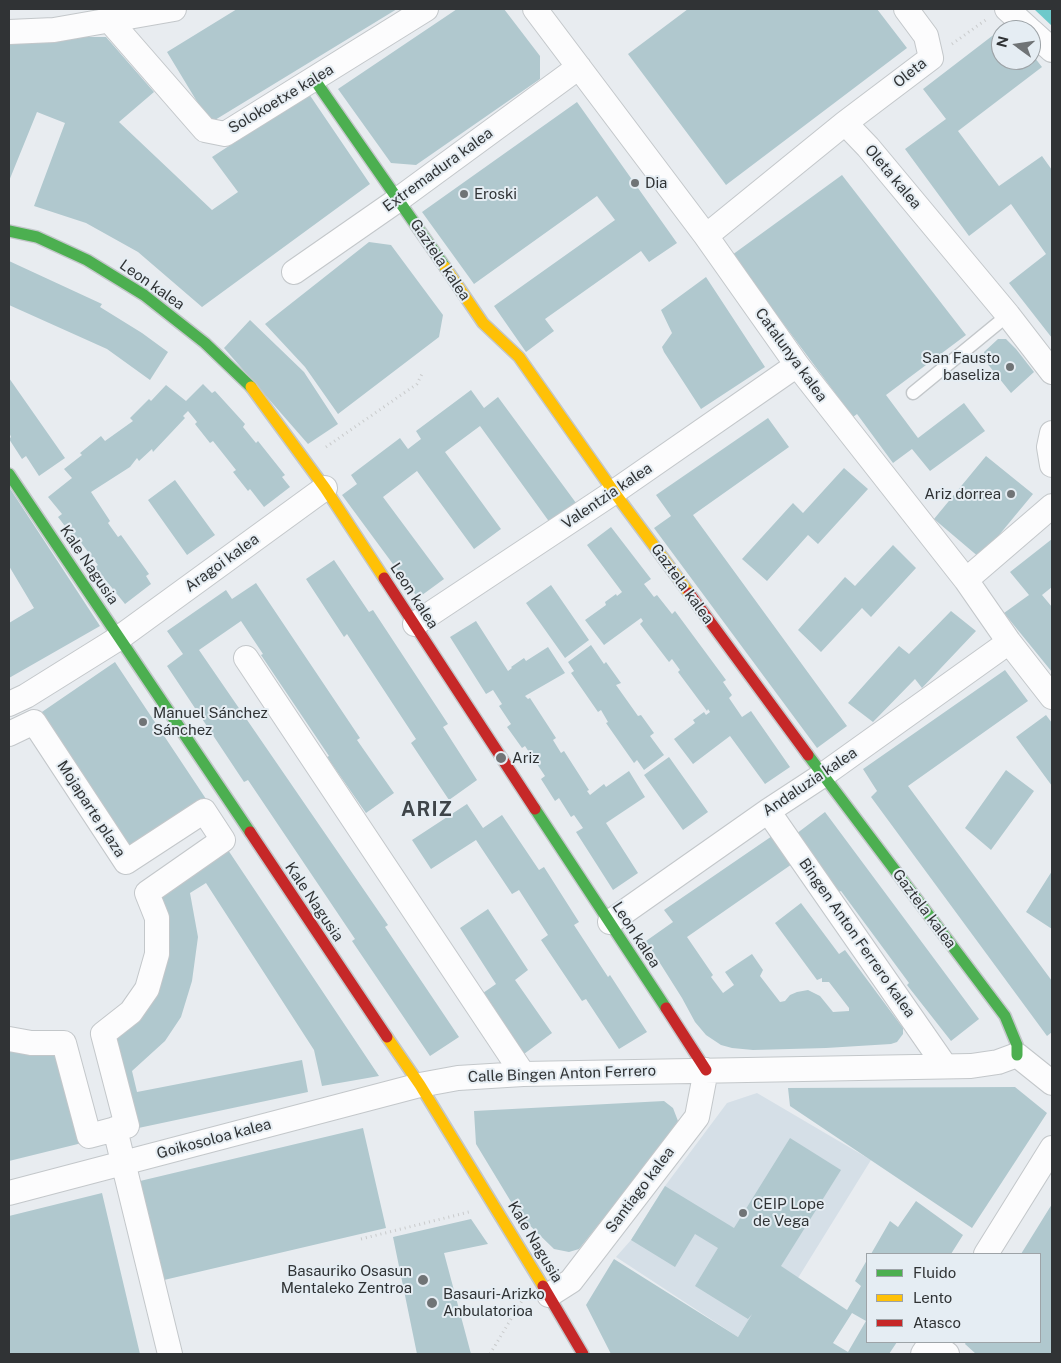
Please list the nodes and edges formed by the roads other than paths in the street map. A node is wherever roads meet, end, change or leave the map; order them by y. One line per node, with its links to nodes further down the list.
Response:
1 (174, 9): 7 (street)
2 (426, 9): 12 (street, Solokoetxe kalea)
3 (534, 9): 11 (street, Catalunya kalea)
4 (906, 9): 13 (street, Oleta)
5 (1007, 9): 6 (street)
6 (1020, 20)
7 (110, 21): 8 (street); 12 (street, Solokoetxe kalea)
8 (9, 32)
9 (1041, 40): 10 (street)
10 (1052, 50)
11 (580, 67): 14 (street, Extremadura kalea); 16 (street, Catalunya kalea)
12 (314, 79): 14 (street, Gaztela kalea)
13 (846, 123): 16 (street); 18 (street, Oleta kalea)
14 (400, 199): 17 (street, Extremadura kalea); 26 (street, Gaztela kalea)
15 (9, 231): 25 (street, Leon kalea)
16 (706, 236): 19 (street, Catalunya kalea)
17 (294, 272)
18 (1008, 315): 20 (street, Oleta kalea); 21 (lane)
19 (796, 365): 26 (street, Valentzia kalea); 28 (street, Catalunya kalea)
20 (1052, 372)
21 (913, 393)
22 (1052, 433): 23 (street)
23 (1052, 465)
24 (9, 474): 30 (street, Kale Nagusia)
25 (326, 488): 29 (street, Leon kalea); 30 (street, Aragoi kalea)
26 (614, 492): 29 (street, Valentzia kalea); 36 (street, Gaztela kalea)
27 (1052, 506): 28 (street)
28 (966, 580): 31 (street, Catalunya kalea)
29 (415, 624): 38 (street, Leon kalea)
30 (119, 638): 34 (street, Aragoi kalea); 45 (street, Kale Nagusia)
31 (1010, 642): 33 (street, Catalunya kalea); 36 (street, Andaluzia kalea)
32 (246, 658): 43 (street)
33 (1052, 697)
34 (9, 704)
35 (9, 734): 46 (street, Mojaparte plaza)
36 (823, 775): 37 (street, Andaluzia kalea); 40 (street, Gaztela kalea)
37 (768, 811): 38 (street, Andaluzia kalea); 41 (street, Bingen Anton Ferrero kalea)
38 (610, 922): 42 (street, Leon kalea)
39 (9, 1039): 46 (street)
40 (1017, 1055): 41 (street); 44 (street)
41 (945, 1066): 42 (street)
42 (706, 1070): 43 (street, Calle Bingen Anton Ferrero); 51 (street, Santiago kalea)
43 (523, 1074): 45 (street, Calle Bingen Anton Ferrero)
44 (1052, 1083)
45 (420, 1085): 48 (street, Goikosoloa kalea); 51 (street, Kale Nagusia)
46 (115, 1129): 48 (street)
47 (1052, 1148): 50 (street)
48 (123, 1163): 49 (street, Goikosoloa kalea); 54 (street)
49 (9, 1193)
50 (987, 1253)
51 (538, 1294): 55 (street, Kale Nagusia)
52 (930, 1343): 56 (street)
53 (932, 1343): 57 (street)
54 (170, 1354)
55 (583, 1354)
56 (923, 1354)
57 (946, 1354)

